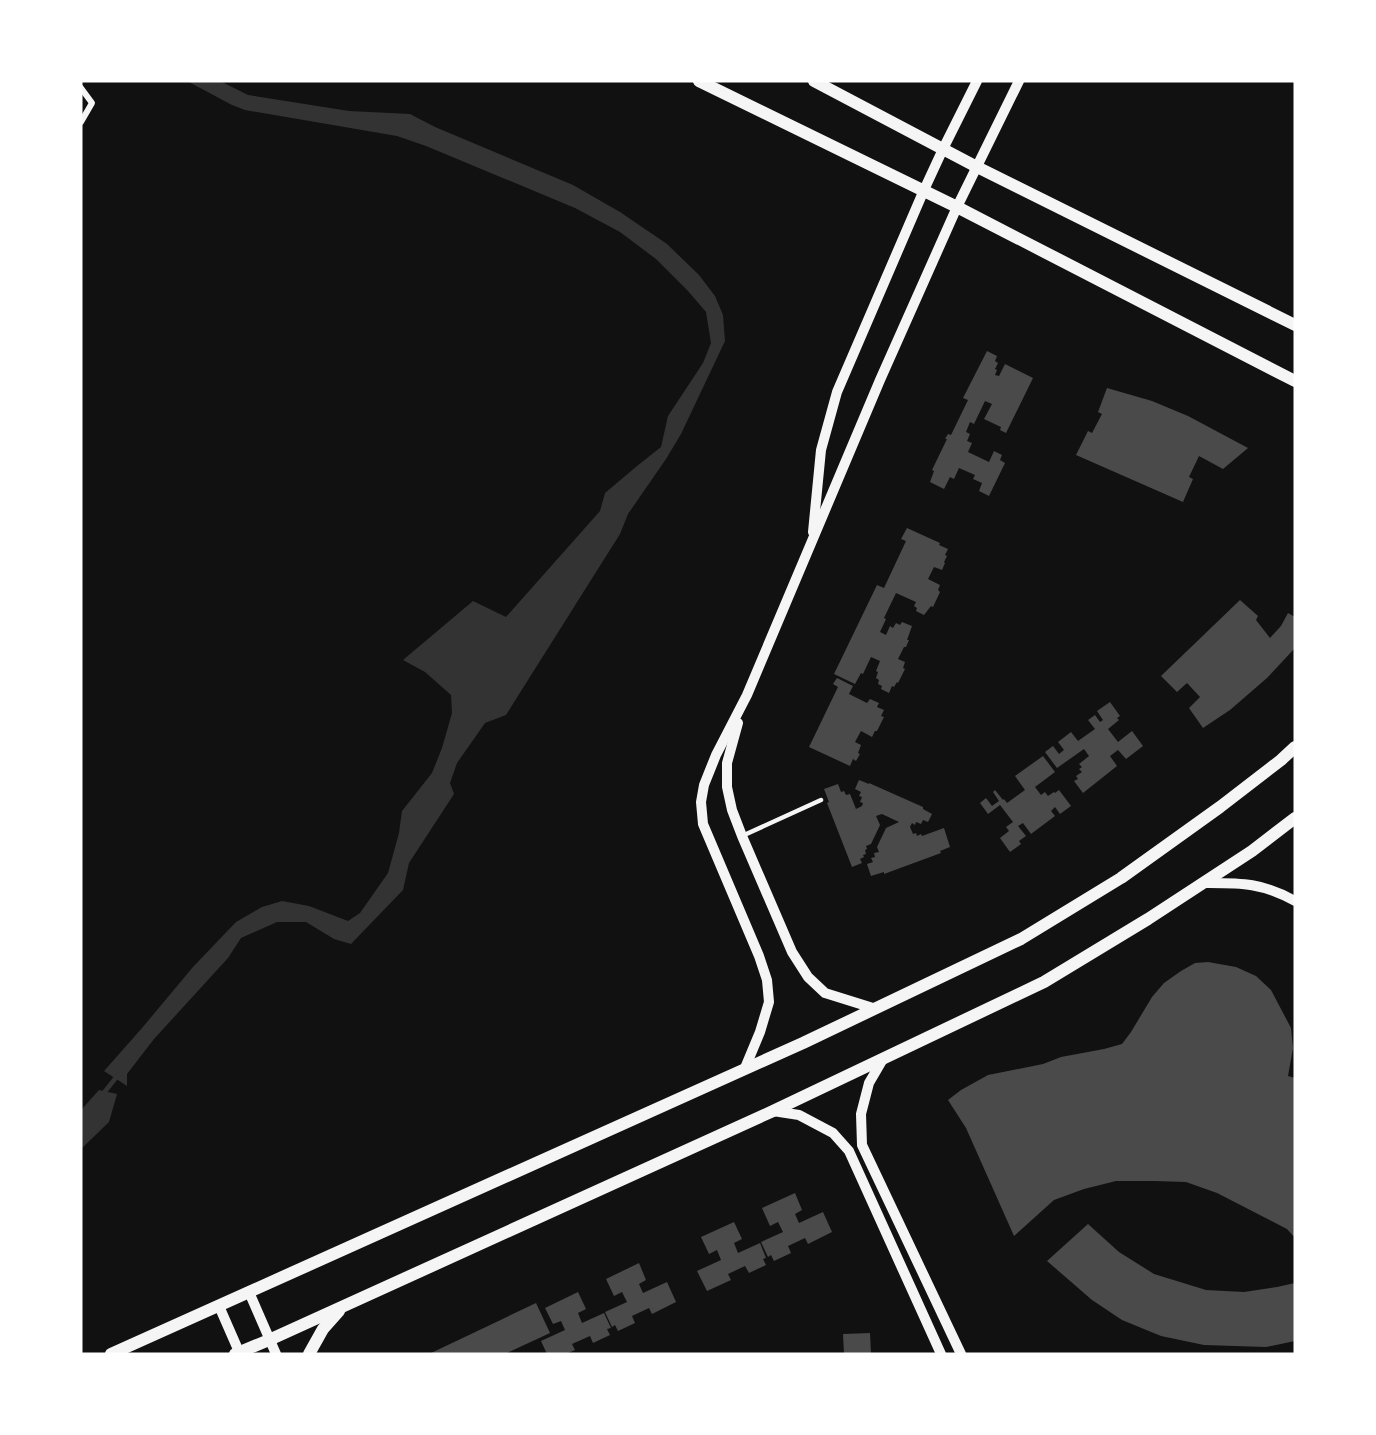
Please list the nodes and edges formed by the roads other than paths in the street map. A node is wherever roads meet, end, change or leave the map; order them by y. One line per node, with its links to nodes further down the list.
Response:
1 (699, 81): 9 (main road)
2 (814, 81): 7 (main road)
3 (977, 81): 7 (street)
4 (1019, 81): 8 (street)
5 (81, 88): 6 (street)
6 (81, 122)
7 (943, 149): 8 (main road); 9 (street)
8 (977, 167): 10 (street); 11 (main road)
9 (924, 190): 10 (main road); 13 (street)
10 (957, 207): 12 (main road); 13 (street)
11 (1295, 325)
12 (1295, 381)
13 (811, 544): 14 (street)
14 (747, 695): 18 (street); 23 (street)
15 (1295, 747): 21 (main road)
16 (821, 800): 18 (lane)
17 (1295, 818): 19 (main road)
18 (742, 836): 21 (street)
19 (1203, 883): 20 (street); 22 (main road)
20 (1295, 901)
21 (873, 1008): 23 (main road)
22 (883, 1059): 24 (main road); 34 (street)
23 (745, 1068): 25 (main road)
24 (773, 1111): 27 (main road); 33 (street)
25 (249, 1292): 26 (main road); 28 (street)
26 (219, 1306): 29 (street); 30 (main road)
27 (344, 1306): 28 (main road); 32 (main road)
28 (269, 1340): 29 (main road); 31 (street)
29 (238, 1353)
30 (111, 1354)
31 (276, 1354)
32 (309, 1354)
33 (941, 1354)
34 (961, 1354)

